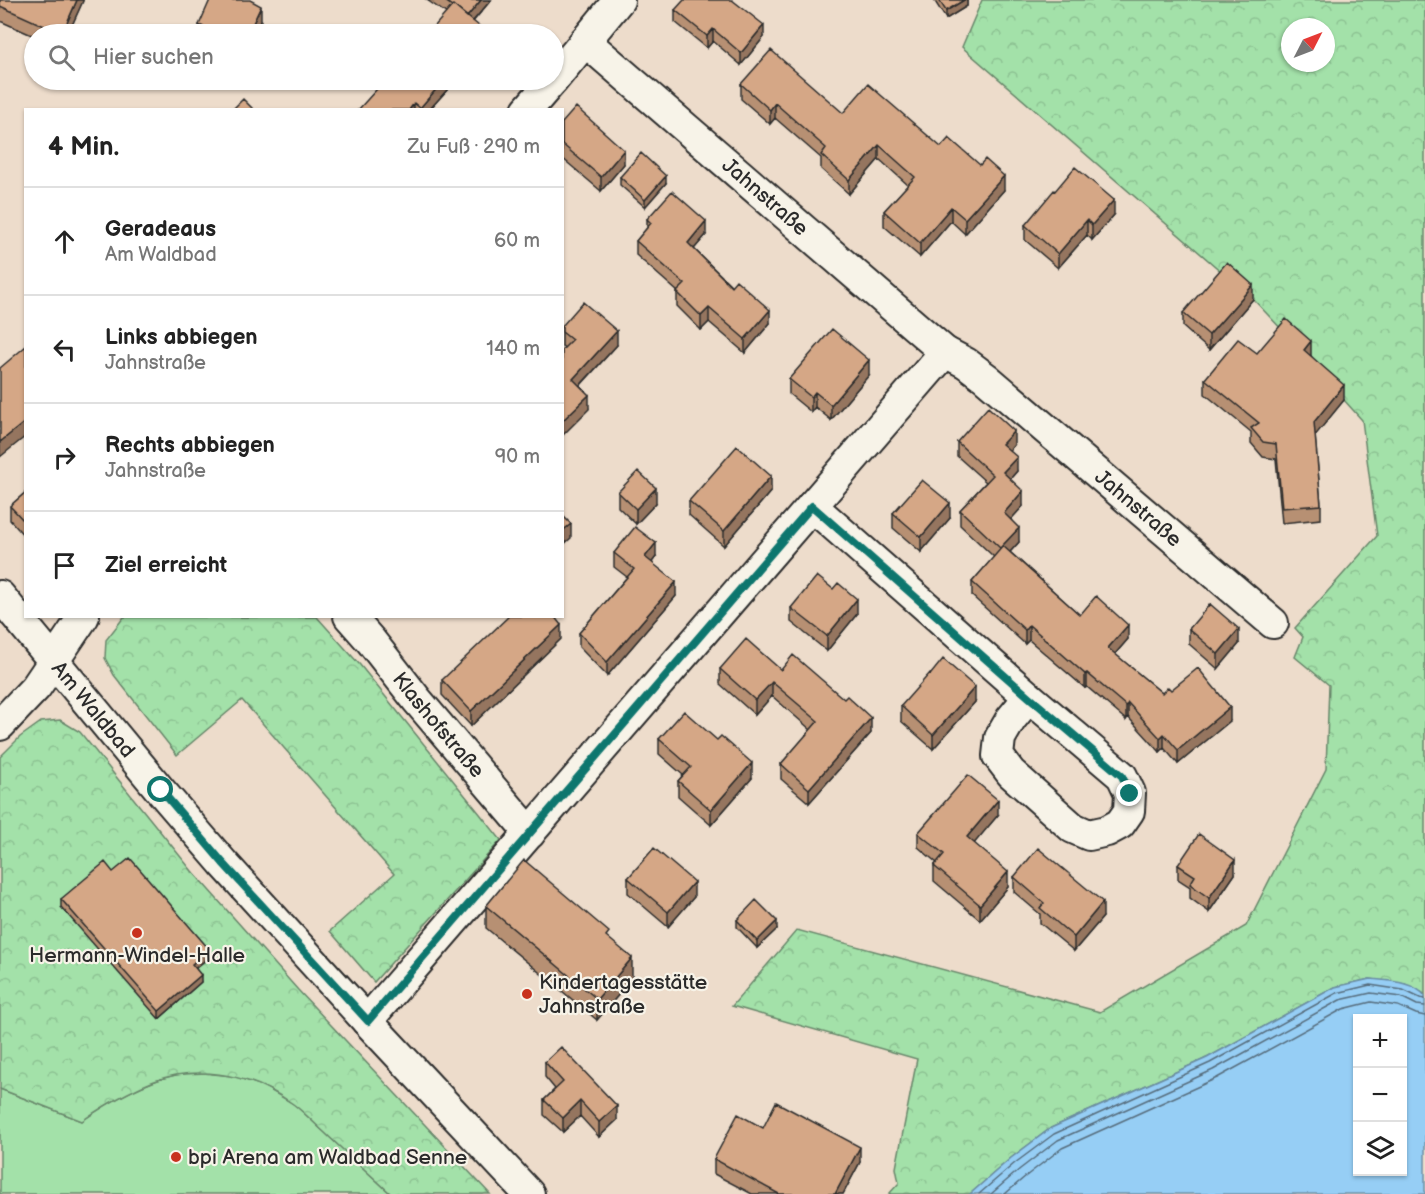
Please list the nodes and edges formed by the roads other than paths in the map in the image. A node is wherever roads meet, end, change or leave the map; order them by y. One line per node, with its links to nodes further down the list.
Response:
1 (619, 0): 2 (street)
2 (585, 41): 3 (street); 6 (street, Jahnstraße)
3 (564, 66)
4 (544, 90): 5 (street)
5 (529, 108)
6 (945, 352): 7 (street); 11 (street, Jahnstraße)
7 (812, 506): 13 (street); 15 (street)
8 (0, 596): 12 (street, Am Waldbad)
9 (83, 618): 12 (street)
10 (351, 618): 15 (street, Klashofstraße)
11 (1273, 623)
12 (54, 661): 14 (street); 16 (street, Am Waldbad)
13 (1029, 697): 13 (street)
14 (0, 725)
15 (530, 833): 16 (street)
16 (368, 1021): 17 (street, Am Waldbad)
17 (529, 1194)

